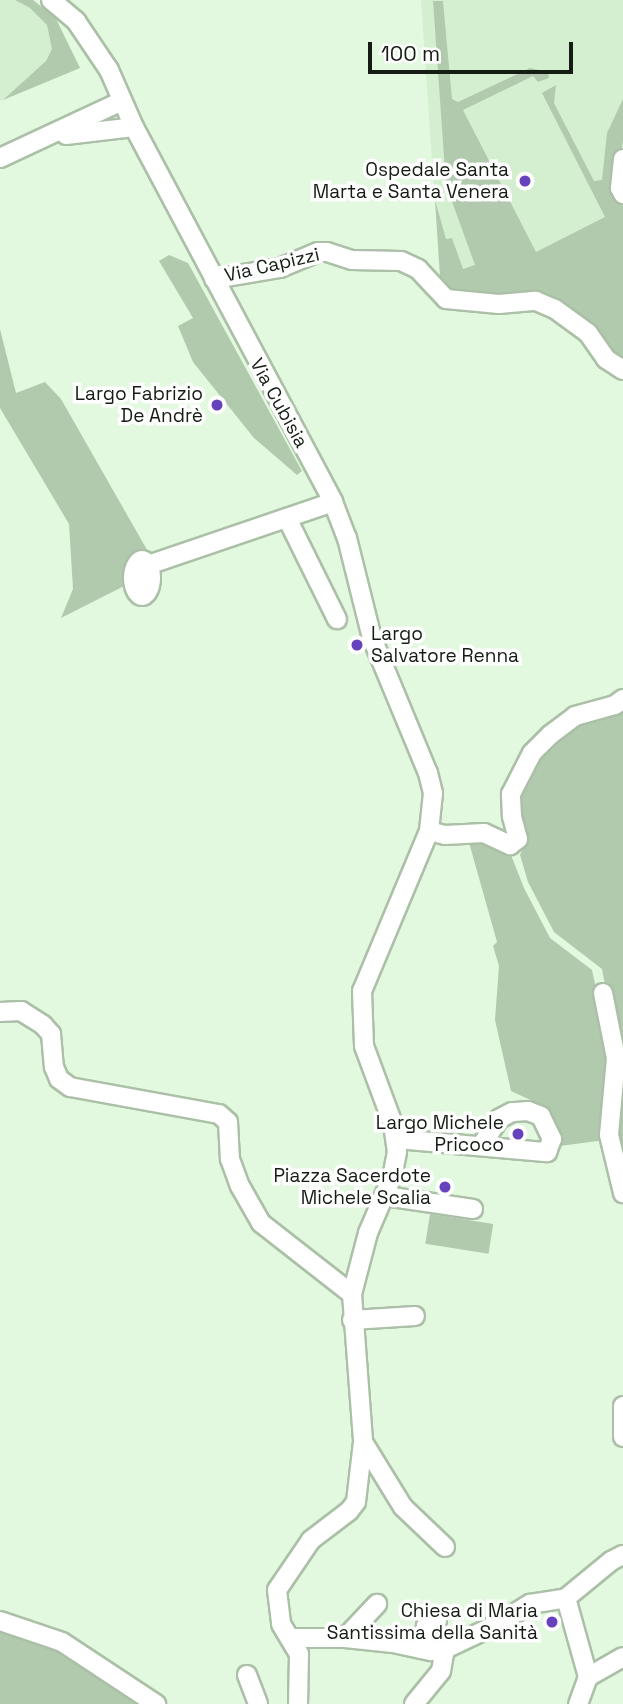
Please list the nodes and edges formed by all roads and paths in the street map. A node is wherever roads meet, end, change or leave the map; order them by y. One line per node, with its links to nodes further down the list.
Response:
1 (53, 1): 2 (street, Via Cubisia)
2 (122, 101): 3 (street, Via Cubisia); 4 (street)
3 (134, 127): 4 (street); 8 (street, Via Cubisia)
4 (42, 140): 5 (street)
5 (0, 158)
6 (623, 159): 7 (street)
7 (623, 194)
8 (214, 279): 9 (street, Via Capizzi); 10 (street, Via Cubisia)
9 (623, 370)
10 (333, 502): 11 (street); 15 (street, Via Cubisia)
11 (287, 518): 12 (street); 13 (street)
12 (148, 565)
13 (337, 619)
14 (623, 699): 15 (street)
15 (429, 831): 18 (street, Via Cubisia)
16 (603, 993): 20 (street)
17 (0, 1012): 23 (street)
18 (397, 1139): 19 (street); 21 (street)
19 (481, 1146)
20 (623, 1193)
21 (385, 1196): 22 (street); 23 (street)
22 (473, 1209)
23 (352, 1294): 25 (street)
24 (415, 1316): 25 (street)
25 (352, 1320): 28 (street)
26 (623, 1406): 27 (street)
27 (623, 1437)
28 (363, 1442): 29 (street); 35 (street)
29 (445, 1547)
30 (623, 1555): 31 (street)
31 (566, 1598): 37 (street); 41 (street)
32 (377, 1604): 36 (street)
33 (0, 1621): 42 (street)
34 (437, 1621): 38 (street)
35 (291, 1638): 36 (street); 44 (street)
36 (345, 1638): 38 (street)
37 (445, 1648): 38 (street); 45 (street)
38 (422, 1649)
39 (623, 1657): 41 (street)
40 (247, 1675): 43 (street)
41 (588, 1677): 46 (street)
42 (156, 1704)
43 (258, 1704)
44 (299, 1704)
45 (414, 1704)
46 (578, 1704)

